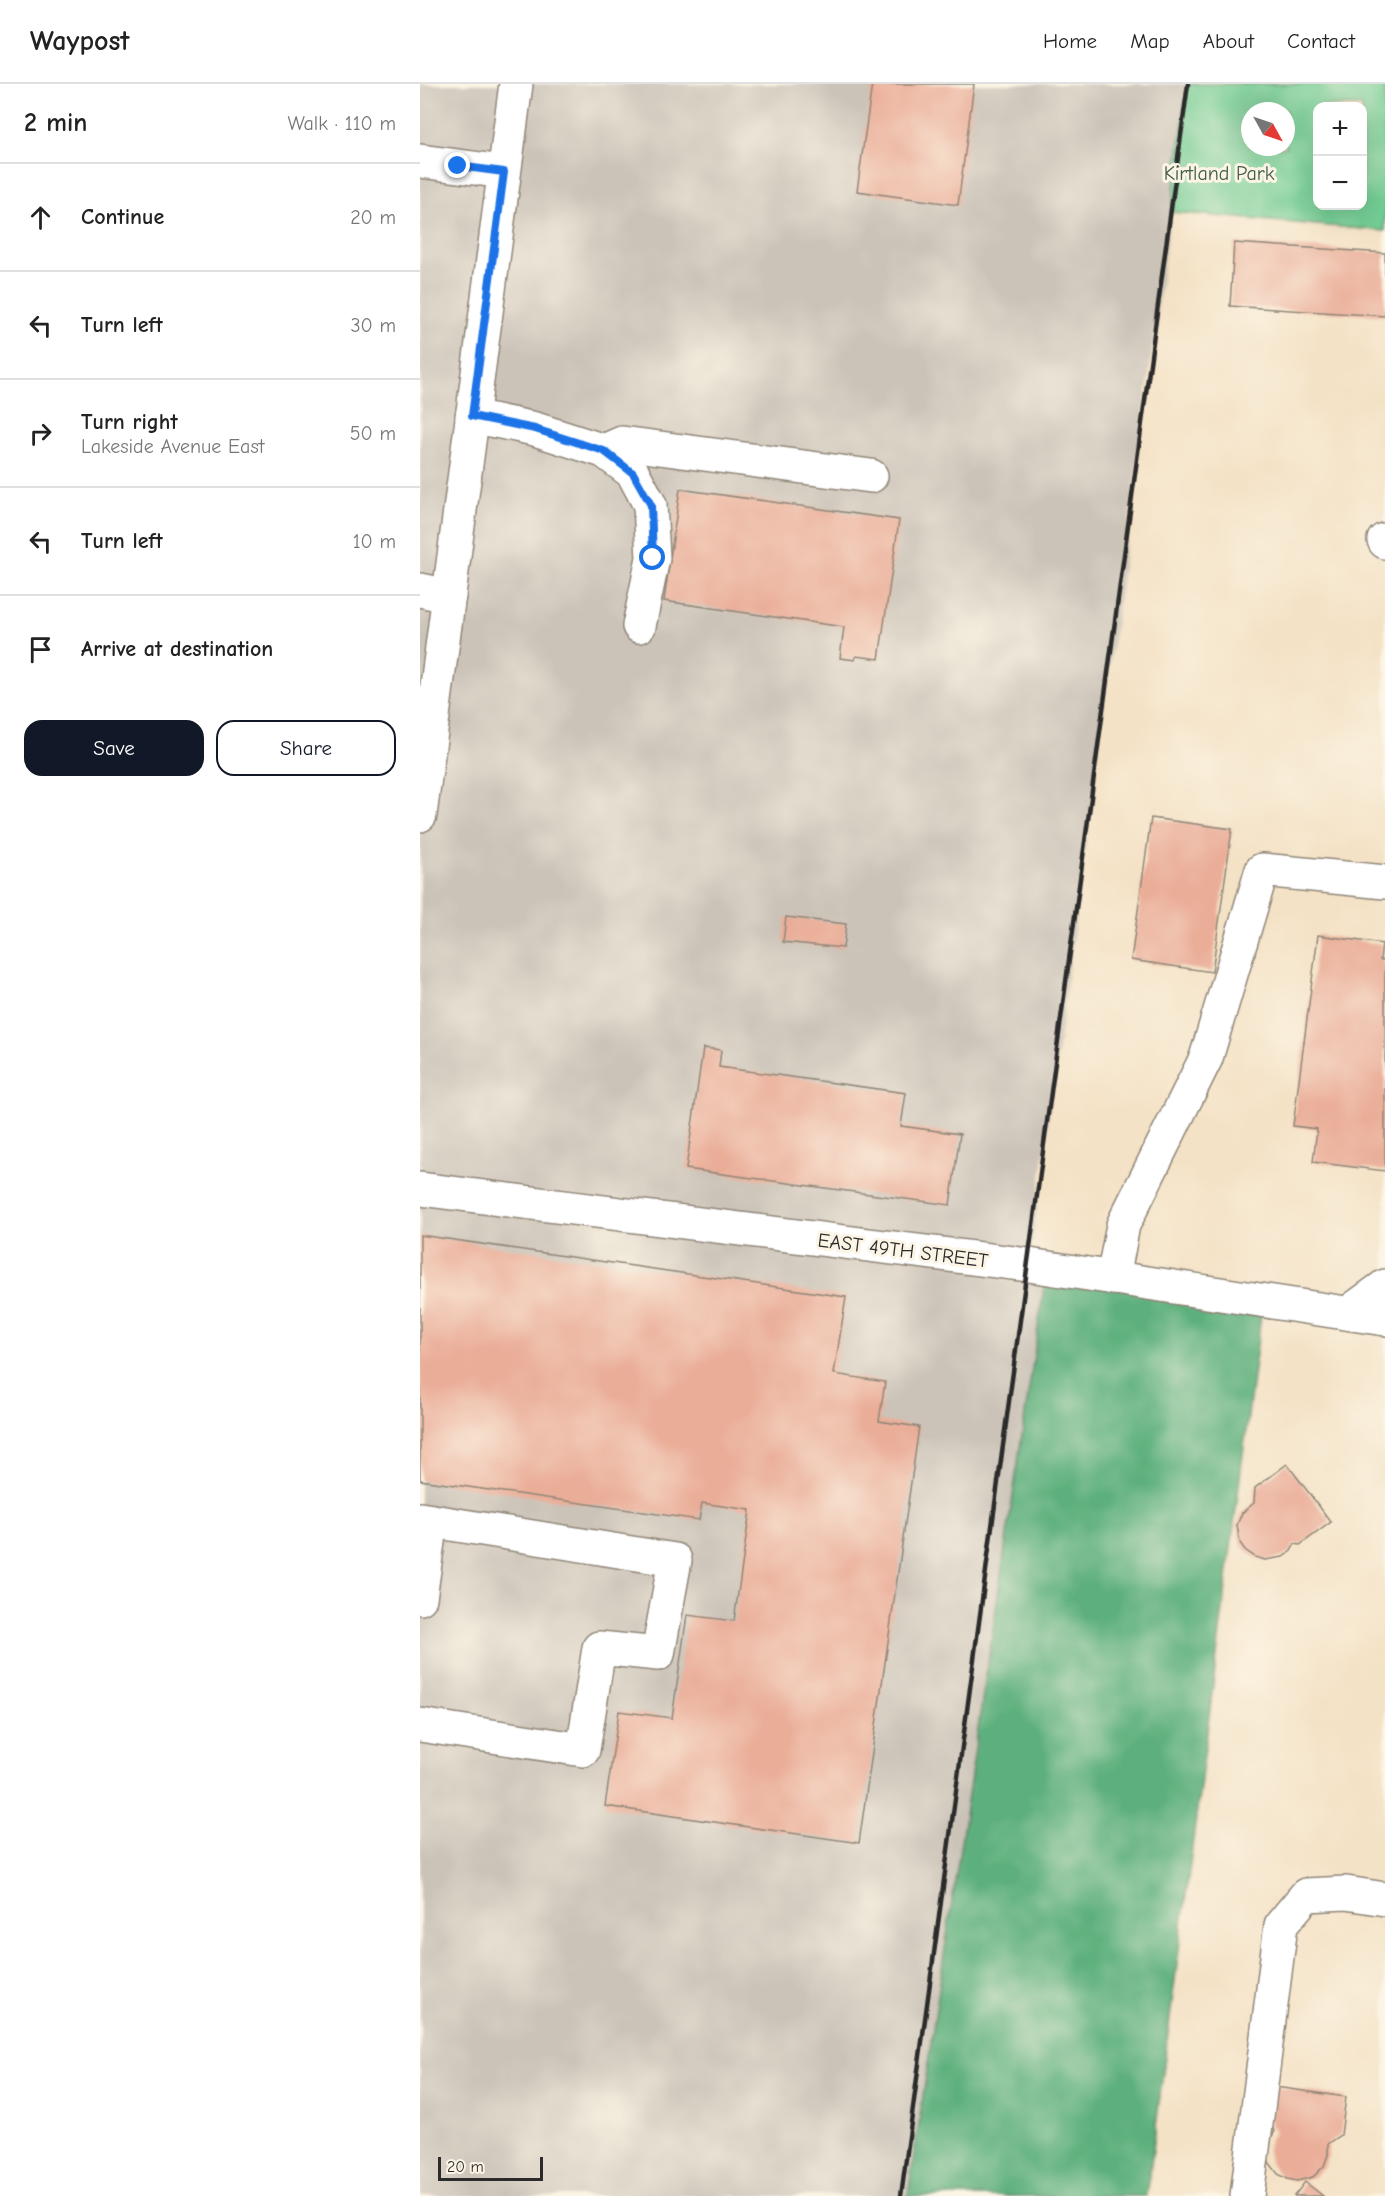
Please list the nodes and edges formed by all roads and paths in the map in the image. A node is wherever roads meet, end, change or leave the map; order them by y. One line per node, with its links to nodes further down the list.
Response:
1 (516, 84): 3 (street)
2 (420, 161): 3 (street)
3 (504, 172): 4 (street)
4 (472, 416): 5 (street); 7 (street)
5 (604, 451): 6 (street); 8 (street)
6 (871, 476)
7 (434, 593): 9 (street)
8 (639, 626)
9 (420, 815)
10 (1385, 882): 12 (street)
11 (420, 1189): 12 (street, EAST 49TH STREET)
12 (1113, 1278): 14 (street, EAST 49TH STREET)
13 (1385, 1286): 14 (street)
14 (1348, 1313): 15 (street, EAST 49TH STREET)
15 (1385, 1319)
16 (425, 1520): 17 (street); 18 (street)
17 (420, 1598)
18 (420, 1725)
19 (1385, 1899): 20 (street)
20 (1247, 2196)

